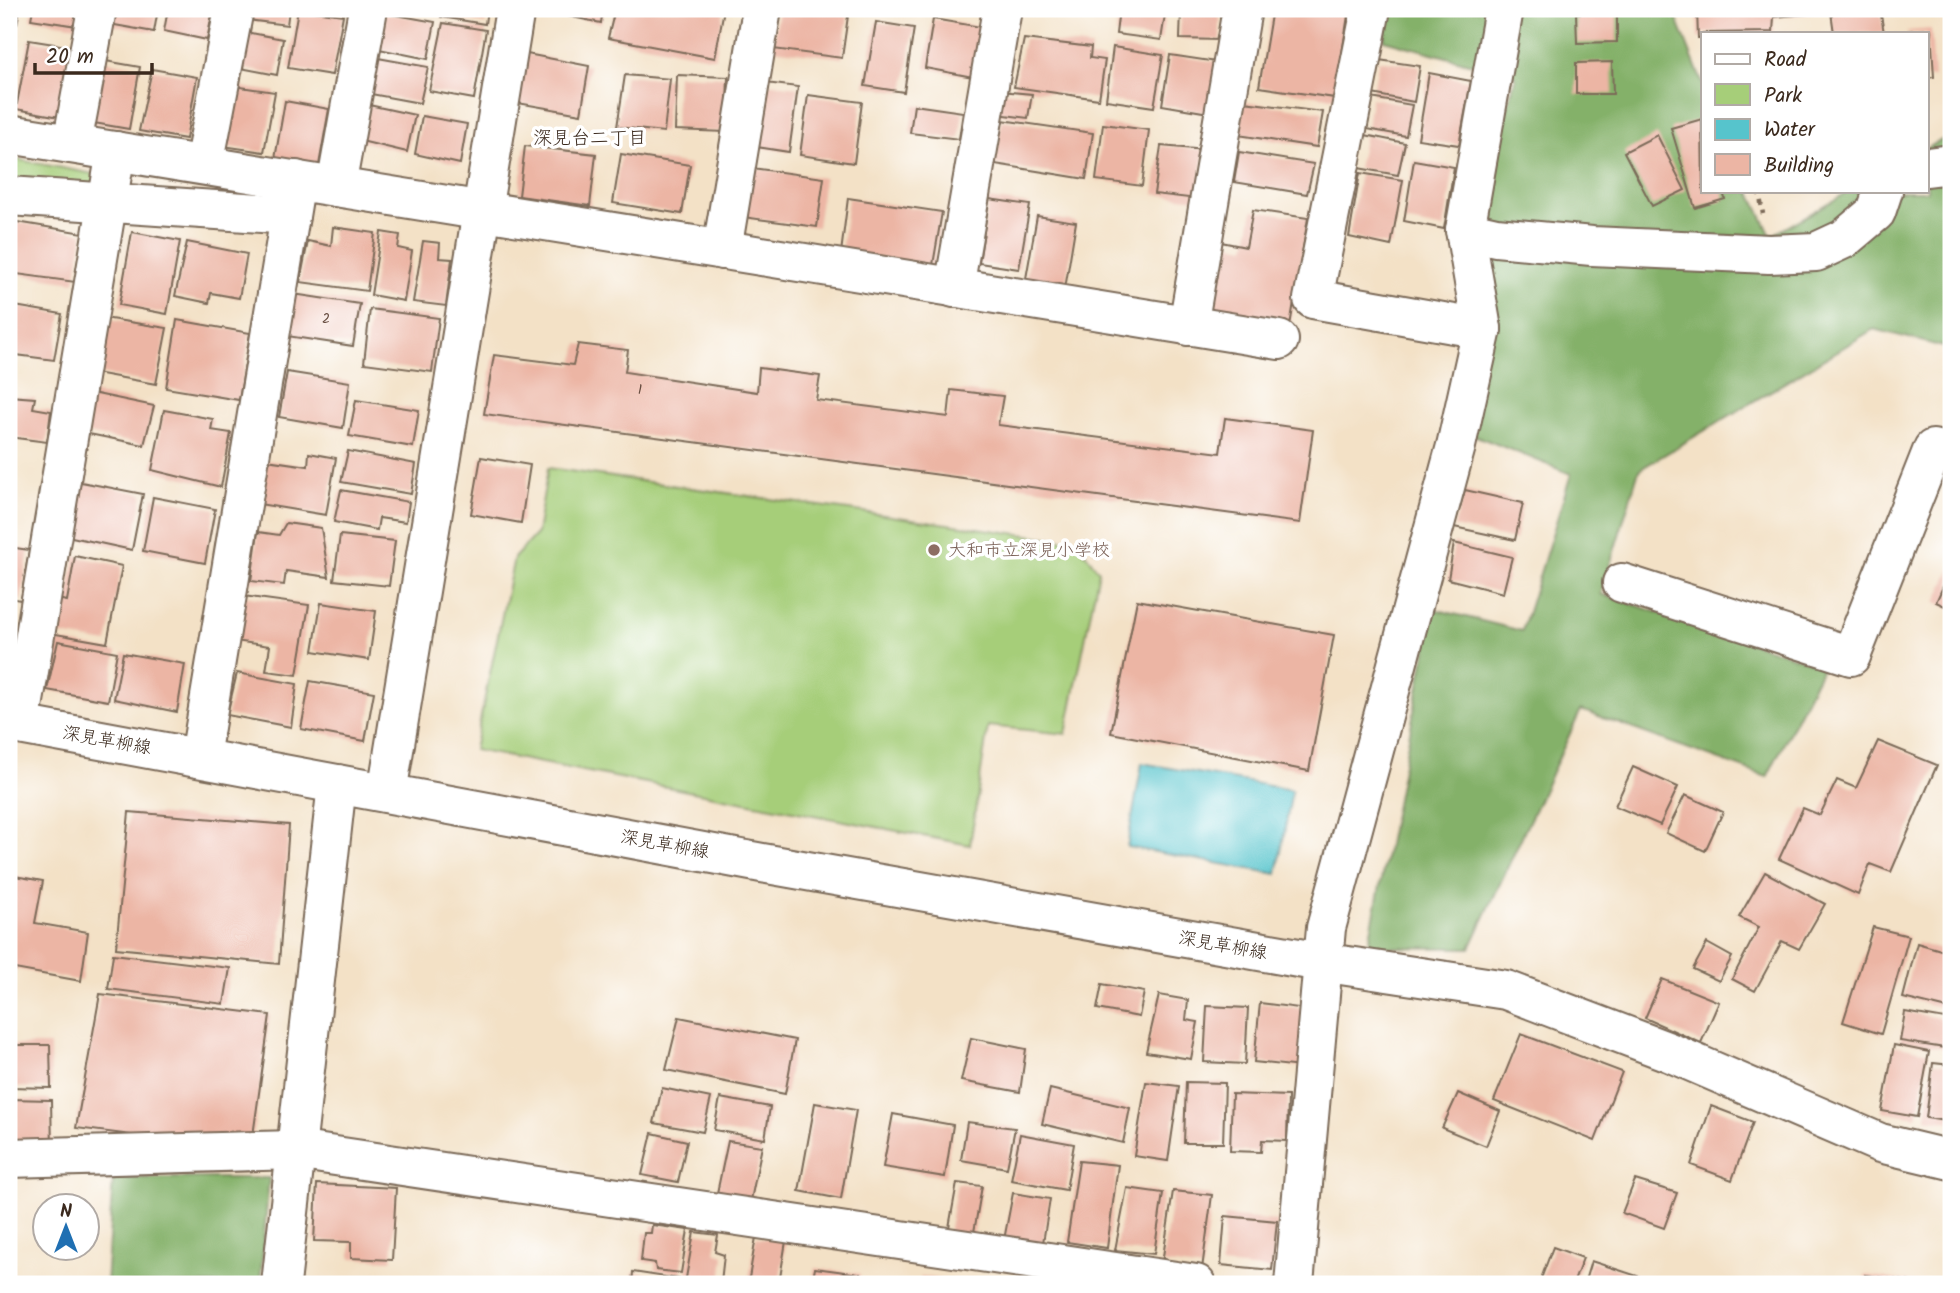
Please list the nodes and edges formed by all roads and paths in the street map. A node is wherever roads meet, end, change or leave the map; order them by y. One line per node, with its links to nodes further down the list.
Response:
1 (97, 9): 11 (street)
2 (234, 9): 14 (street)
3 (368, 9): 16 (street)
4 (515, 9): 21 (street)
5 (762, 9): 23 (street)
6 (1003, 9): 24 (street)
7 (1242, 9): 25 (street)
8 (1371, 9): 26 (street)
9 (1504, 9): 22 (street)
10 (9, 134): 11 (street)
11 (72, 144): 12 (street)
12 (116, 151): 14 (street); 20 (street)
13 (1951, 164): 15 (street)
14 (204, 166): 19 (street)
15 (1928, 167)
16 (336, 187): 19 (street); 21 (street)
17 (1883, 192): 22 (street)
18 (9, 196): 20 (street)
19 (293, 198): 20 (street); 31 (street)
20 (108, 203): 30 (street)
21 (482, 211): 23 (street); 33 (street)
22 (1465, 230): 26 (street)
23 (722, 250): 24 (street)
24 (954, 288): 25 (street)
25 (1188, 326): 27 (street)
26 (1482, 329): 34 (street)
27 (1279, 340)
28 (1951, 454): 29 (street)
29 (1622, 583)
30 (14, 724): 31 (street, 深見草柳線)
31 (200, 757): 32 (street, 深見草柳線)
32 (337, 784): 33 (street, 深見草柳線); 35 (street)
33 (387, 793): 34 (street, 深見草柳線)
34 (1321, 962): 37 (street, 深見草柳線); 40 (street)
35 (295, 1150): 36 (street); 38 (street); 39 (street)
36 (9, 1158)
37 (1951, 1160)
38 (281, 1284)
39 (1196, 1284)
40 (1294, 1284)

